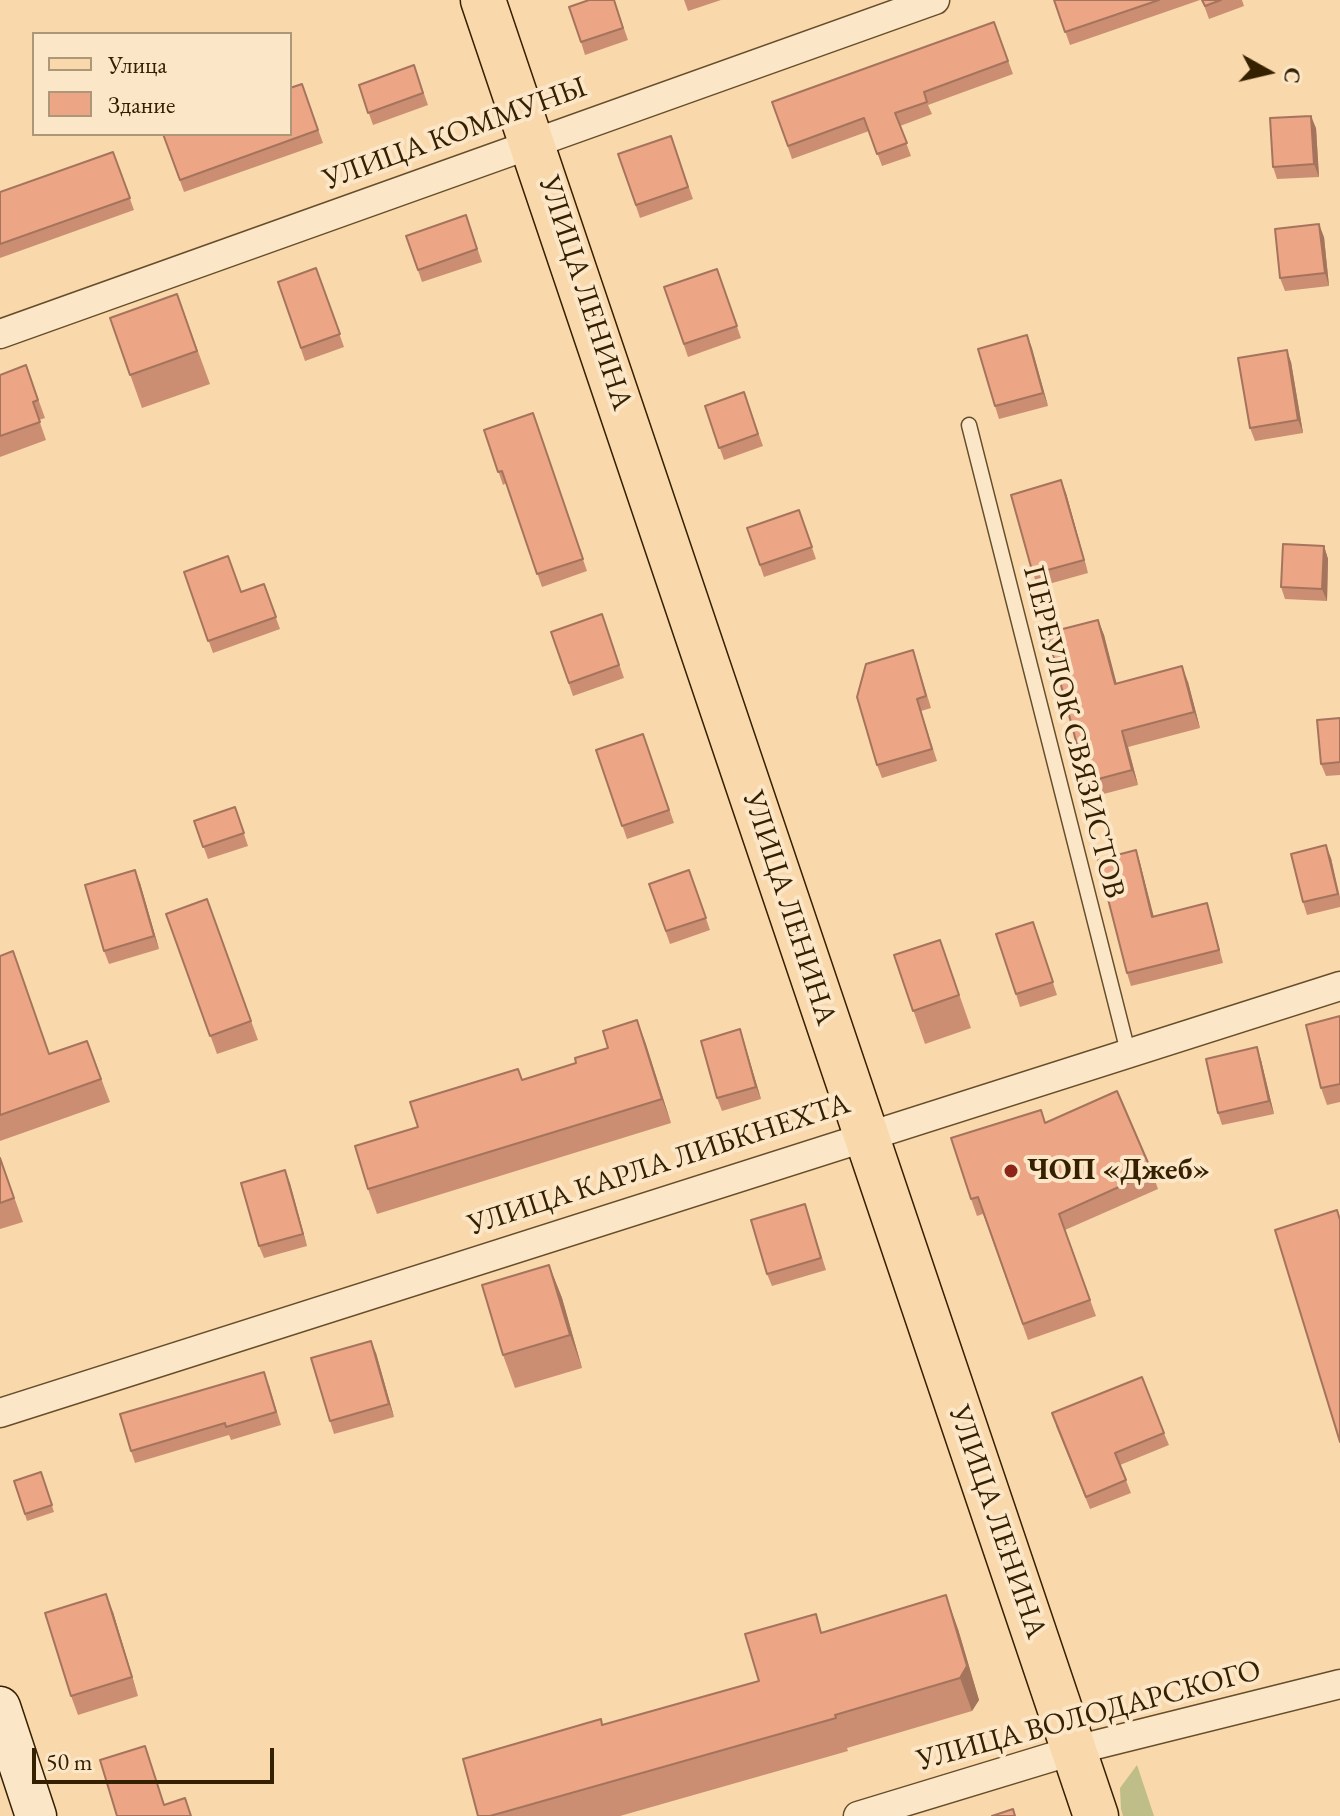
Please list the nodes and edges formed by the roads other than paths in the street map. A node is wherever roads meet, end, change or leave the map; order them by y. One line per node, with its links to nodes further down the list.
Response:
1 (483, 0): 3 (main road, УЛИЦА ЛЕНИНА)
2 (935, 0): 3 (street, УЛИЦА КОММУНЫ)
3 (534, 142): 4 (street, УЛИЦА КОММУНЫ); 8 (main road, УЛИЦА ЛЕНИНА)
4 (0, 334)
5 (969, 425): 7 (lane, ПЕРЕУЛОК СВЯЗИСТОВ)
6 (1340, 986): 7 (street, УЛИЦА КАРЛА ЛИБКНЕХТА)
7 (1128, 1052): 8 (street, УЛИЦА КАРЛА ЛИБКНЕХТА)
8 (865, 1135): 9 (street, УЛИЦА КАРЛА ЛИБКНЕХТА); 12 (main road, УЛИЦА ЛЕНИНА)
9 (0, 1413)
10 (1340, 1684): 12 (street, УЛИЦА ВОЛОДАРСКОГО)
11 (0, 1707): 13 (main road)
12 (1075, 1750): 14 (street, УЛИЦА ВОЛОДАРСКОГО); 15 (main road, УЛИЦА ЛЕНИНА)
13 (36, 1816)
14 (858, 1816)
15 (1096, 1816)

